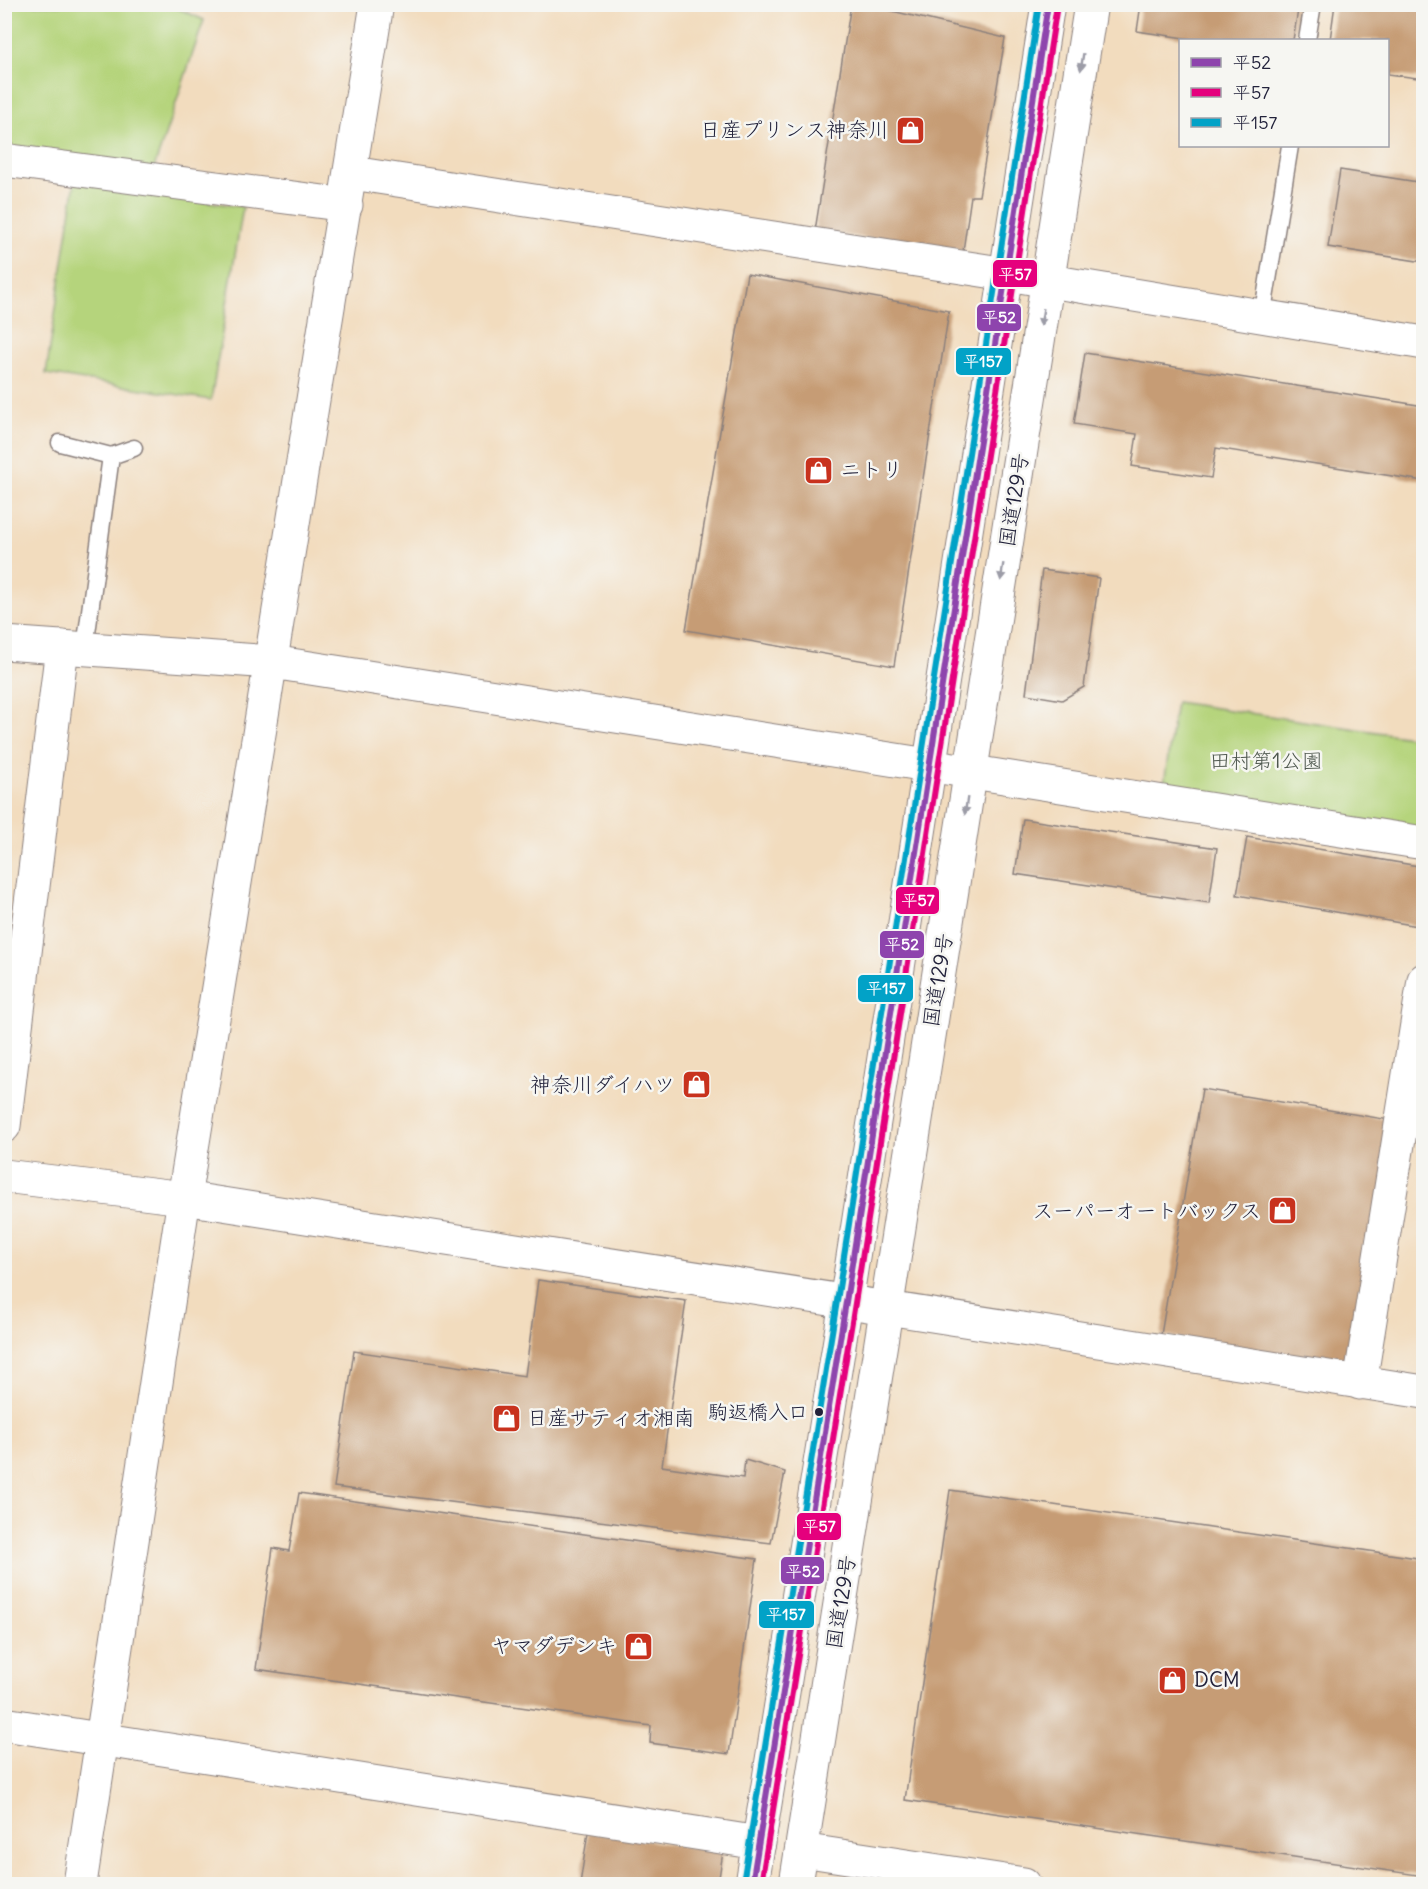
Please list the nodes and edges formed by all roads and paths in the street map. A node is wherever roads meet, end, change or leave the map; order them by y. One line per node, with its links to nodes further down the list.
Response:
1 (377, 4): 8 (main road)
2 (1048, 4): 10 (main road, 国道129号)
3 (1091, 4): 11 (main road, 国道129号, one-way to 11)
4 (1313, 4): 5 (lane)
5 (1307, 39)
6 (1290, 147): 12 (lane)
7 (4, 160): 9 (main road)
8 (352, 172): 9 (main road); 10 (main road)
9 (346, 205): 19 (main road)
10 (1007, 274): 11 (main road); 20 (main road, 国道129号)
11 (1048, 282): 12 (main road); 21 (main road, 国道129号, one-way to 21)
12 (1262, 317): 13 (main road)
13 (1424, 343)
14 (60, 443): 16 (lane)
15 (134, 448): 16 (lane)
16 (111, 456): 18 (lane)
17 (4, 643): 18 (main road)
18 (73, 648): 19 (main road); 24 (main road)
19 (272, 662): 20 (main road); 26 (main road)
20 (931, 765): 21 (main road); 27 (main road, 国道129号)
21 (971, 770): 22 (main road); 28 (main road, 国道129号, one-way to 28)
22 (1424, 843)
23 (1424, 980): 29 (main road)
24 (4, 1126)
25 (4, 1176): 26 (main road)
26 (184, 1198): 27 (main road); 32 (main road)
27 (846, 1302): 28 (main road); 33 (main road, 国道129号)
28 (887, 1307): 29 (main road); 34 (main road, 国道129号)
29 (1360, 1383): 30 (main road)
30 (1424, 1392)
31 (4, 1725): 32 (main road)
32 (101, 1740): 33 (main road); 35 (main road)
33 (759, 1843): 36 (main road, 国道129号)
34 (802, 1850): 37 (main road, 国道129号); 38 (main road)
35 (80, 1884)
36 (752, 1884)
37 (796, 1884)
38 (1024, 1884)

